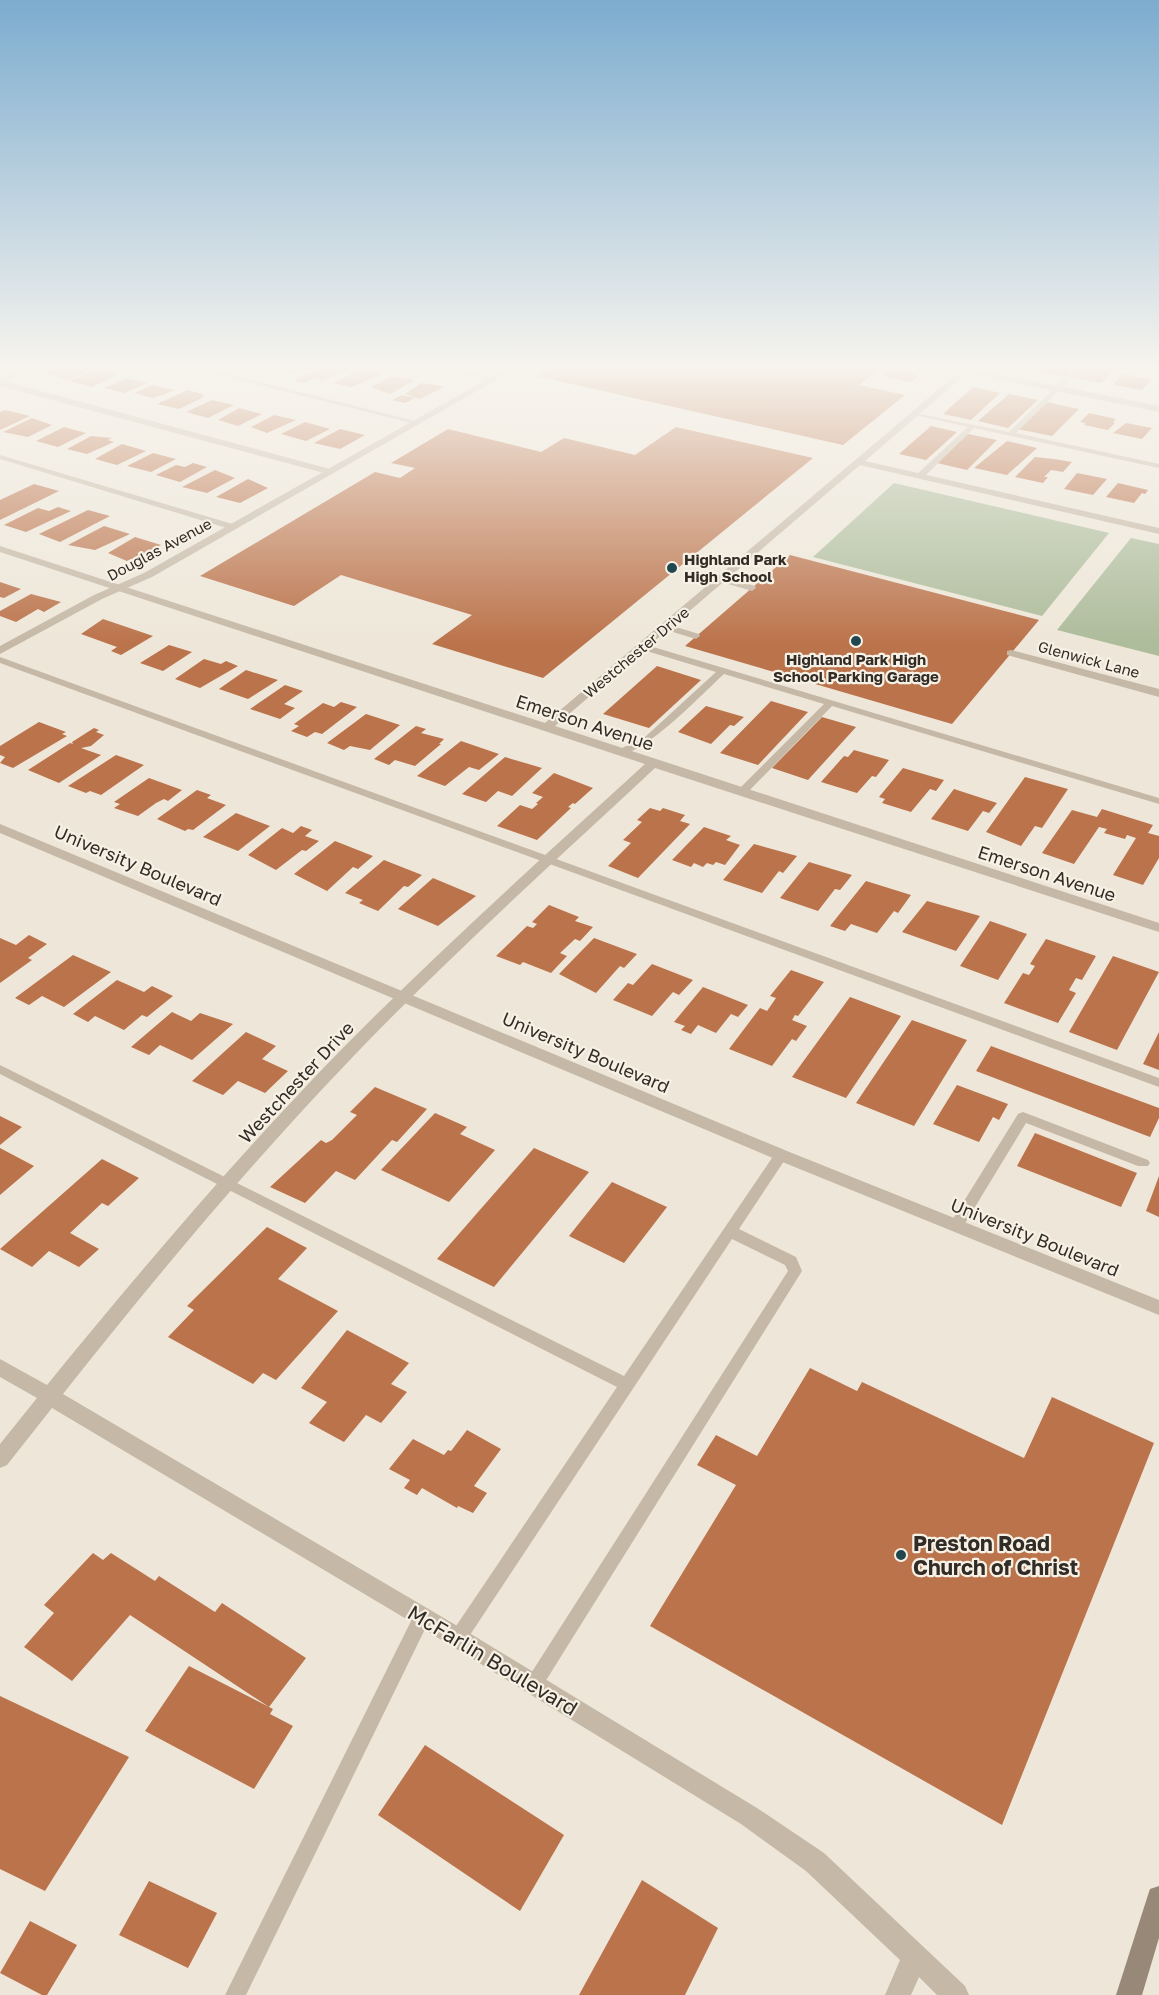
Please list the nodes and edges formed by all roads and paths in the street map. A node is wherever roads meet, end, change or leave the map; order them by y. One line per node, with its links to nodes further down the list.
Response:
1 (4, 458): 11 (lane)
2 (280, 458): 9 (street)
3 (350, 458): 9 (street, Douglas Avenue)
4 (864, 458): 7 (street, Westchester Drive)
5 (939, 458): 10 (lane)
6 (1122, 458): 8 (lane)
7 (859, 462): 10 (street); 14 (street, Westchester Drive)
8 (1159, 466)
9 (327, 471): 11 (street, Douglas Avenue)
10 (920, 476): 12 (street)
11 (233, 527): 15 (street, Douglas Avenue)
12 (1159, 531)
13 (0, 549): 15 (street, Emerson Avenue)
14 (721, 579): 16 (lane); 17 (street, Westchester Drive)
15 (118, 588): 20 (street, Douglas Avenue); 26 (street, Emerson Avenue)
16 (752, 588)
17 (666, 627): 18 (lane); 19 (street, Westchester Drive)
18 (696, 636)
19 (643, 647): 23 (lane); 26 (street, Westchester Drive)
20 (0, 651)
21 (1011, 653): 24 (street, Glenwick Lane)
22 (0, 660): 32 (lane)
23 (722, 671): 25 (lane); 27 (lane)
24 (1159, 693)
25 (830, 703): 29 (lane); 30 (lane)
26 (546, 728): 27 (street, Emerson Avenue)
27 (622, 752): 28 (street, Emerson Avenue)
28 (653, 763): 29 (street, Emerson Avenue); 32 (street, Westchester Drive)
29 (742, 792): 33 (street, Emerson Avenue)
30 (1159, 801)
31 (0, 828): 34 (street, University Boulevard)
32 (550, 860): 34 (street, Westchester Drive); 36 (lane)
33 (1159, 928)
34 (404, 997): 37 (street, University Boulevard); 39 (street, Westchester Drive)
35 (0, 1069): 39 (lane)
36 (1159, 1083)
37 (782, 1155): 40 (street, University Boulevard); 41 (lane)
38 (1143, 1163): 40 (lane)
39 (228, 1183): 44 (lane); 45 (street, Westchester Drive)
40 (956, 1226): 42 (street, University Boulevard)
41 (729, 1232): 44 (lane); 49 (lane)
42 (1159, 1308)
43 (0, 1367): 45 (street, McFarlin Boulevard)
44 (627, 1385): 48 (lane)
45 (49, 1396): 46 (street, Westchester Drive); 47 (street, McFarlin Boulevard)
46 (0, 1459)
47 (422, 1617): 48 (street, McFarlin Boulevard); 52 (lane)
48 (458, 1638): 49 (street, McFarlin Boulevard)
49 (534, 1684): 51 (street, McFarlin Boulevard)
50 (1159, 1899): 55 (main road)
51 (914, 1958): 53 (street); 54 (street, McFarlin Boulevard)
52 (235, 1995)
53 (898, 1995)
54 (956, 1995)
55 (1129, 1995)

